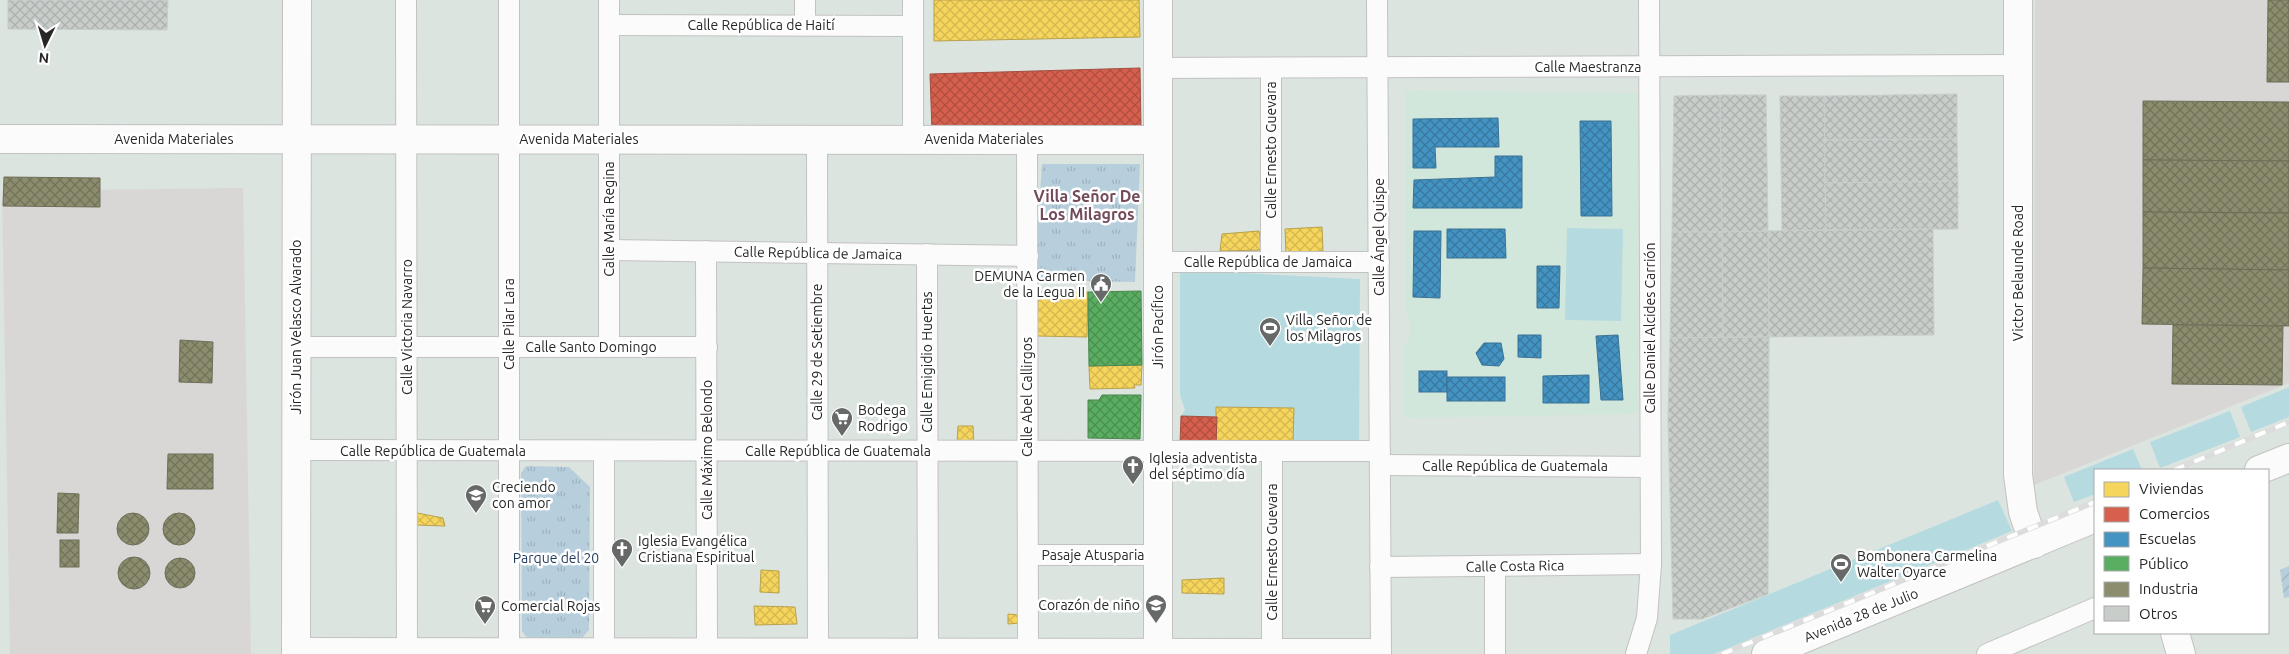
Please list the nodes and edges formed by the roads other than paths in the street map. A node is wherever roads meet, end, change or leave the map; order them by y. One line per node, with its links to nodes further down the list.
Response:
1 (297, 0): 19 (street, Jirón Juan Velasco Alvarado)
2 (406, 0): 21 (street, Calle Victoria Navarro)
3 (509, 0): 22 (street, Calle Pilar Lara)
4 (609, 0): 11 (street, Calle María Regina)
5 (806, 0): 12 (street)
6 (913, 0): 13 (street)
7 (1158, 0): 17 (street, Jirón Pacífico)
8 (1377, 0): 16 (street, Calle Ángel Quispe)
9 (1650, 0): 15 (street, Calle Daniel Alcides Carrión)
10 (2018, 0): 14 (street, Victor Belaunde Road)
11 (609, 25): 12 (street, Calle República de Haití); 23 (street, Calle María Regina)
12 (806, 25): 13 (street, Calle República de Haití)
13 (913, 26): 25 (street)
14 (2018, 64): 15 (street, Calle Maestranza); 54 (street, Victor Belaunde Road)
15 (1650, 66): 16 (street, Calle Maestranza); 52 (street, Calle Daniel Alcides Carrión)
16 (1378, 67): 18 (street, Calle Maestranza); 35 (street, Calle Ángel Quispe)
17 (1158, 68): 18 (street, Calle Maestranza); 27 (street, Jirón Pacífico)
18 (1271, 68): 34 (street, Calle Ernesto Guevara)
19 (296, 138): 20 (street, Avenida Materiales); 21 (street, Avenida Materiales); 36 (street, Jirón Juan Velasco Alvarado)
20 (0, 139)
21 (406, 139): 22 (street, Avenida Materiales); 37 (street, Calle Victoria Navarro)
22 (509, 139): 23 (street, Avenida Materiales); 38 (street, Calle Pilar Lara)
23 (609, 139): 24 (street, Avenida Materiales); 28 (street, Calle María Regina)
24 (817, 139): 25 (street, Avenida Materiales); 30 (street, Calle 29 de Setiembre)
25 (913, 139): 26 (street, Avenida Materiales)
26 (1027, 139): 27 (street, Avenida Materiales); 32 (street, Calle Abel Callirgos)
27 (1158, 140): 33 (street, Jirón Pacífico)
28 (609, 250): 29 (street, Calle República de Jamaica); 39 (street, Calle María Regina)
29 (706, 252): 30 (street, Calle República de Jamaica); 40 (street, Calle Máximo Belondo)
30 (817, 253): 31 (street, Calle República de Jamaica); 43 (street, Calle 29 de Setiembre)
31 (927, 254): 32 (street, Calle República de Jamaica); 47 (street, Calle Emigidio Huertas)
32 (1028, 256): 48 (street, Calle Abel Callirgos)
33 (1158, 262): 34 (street, Calle República de Jamaica); 49 (street, Jirón Pacífico)
34 (1271, 262): 35 (street, Calle República de Jamaica)
35 (1379, 262): 51 (street, Calle Ángel Quispe)
36 (296, 347): 37 (street, Calle Santo Domingo); 41 (street, Jirón Juan Velasco Alvarado)
37 (407, 347): 38 (street, Calle Santo Domingo); 42 (street, Calle Victoria Navarro)
38 (509, 347): 39 (street, Calle Santo Domingo); 44 (street, Calle Pilar Lara)
39 (609, 347): 40 (street, Calle Santo Domingo)
40 (707, 347): 46 (street, Calle Máximo Belondo)
41 (296, 450): 42 (street, Calle República de Guatemala); 65 (street, Jirón Juan Velasco Alvarado)
42 (406, 450): 44 (street, Calle República de Guatemala); 66 (street, Calle Victoria Navarro)
43 (817, 450): 46 (street, Calle República de Guatemala); 47 (street, Calle República de Guatemala); 68 (street, Calle 29 de Setiembre)
44 (509, 451): 45 (street, Calle República de Guatemala); 62 (street, Calle Pilar Lara)
45 (604, 451): 46 (street, Calle República de Guatemala); 67 (street)
46 (707, 451): 63 (street, Calle Máximo Belondo)
47 (927, 451): 48 (street, Calle República de Guatemala); 64 (street, Calle Emigidio Huertas)
48 (1028, 451): 49 (street, Calle República de Guatemala); 55 (street, Calle Abel Callirgos)
49 (1158, 451): 50 (street, Calle República de Guatemala); 56 (street, Jirón Pacífico)
50 (1272, 451): 51 (street, Calle República de Guatemala); 71 (street, Calle Ernesto Guevara)
51 (1380, 458): 52 (street, Calle República de Guatemala); 58 (street, Calle Ángel Quispe)
52 (1650, 467): 57 (street, Calle Daniel Alcides Carrión)
53 (2094, 518): 54 (street, Avenida 28 de Julio)
54 (2034, 544): 75 (street, Avenida 28 de Julio)
55 (1028, 555): 56 (street, Pasaje Atusparia); 69 (street, Calle Abel Callirgos)
56 (1158, 555): 70 (street, Jirón Pacífico)
57 (1651, 564): 59 (street, Calle Costa Rica); 74 (street, Calle Daniel Alcides Carrión)
58 (1380, 566): 59 (street, Calle Costa Rica); 72 (street, Calle Ángel Quispe)
59 (1495, 566): 73 (street)
60 (2094, 608): 76 (street)
61 (2175, 634): 77 (street)
62 (509, 648): 66 (street); 67 (street)
63 (707, 648): 67 (street); 68 (street)
64 (928, 649): 68 (street); 69 (street)
65 (296, 651): 66 (street)
66 (407, 651)
67 (604, 651)
68 (818, 651)
69 (1028, 651): 70 (street)
70 (1158, 651): 71 (street)
71 (1272, 652): 72 (street)
72 (1381, 652)
73 (1495, 654)
74 (1636, 654)
75 (1766, 654)
76 (1987, 654)
77 (2181, 654)

